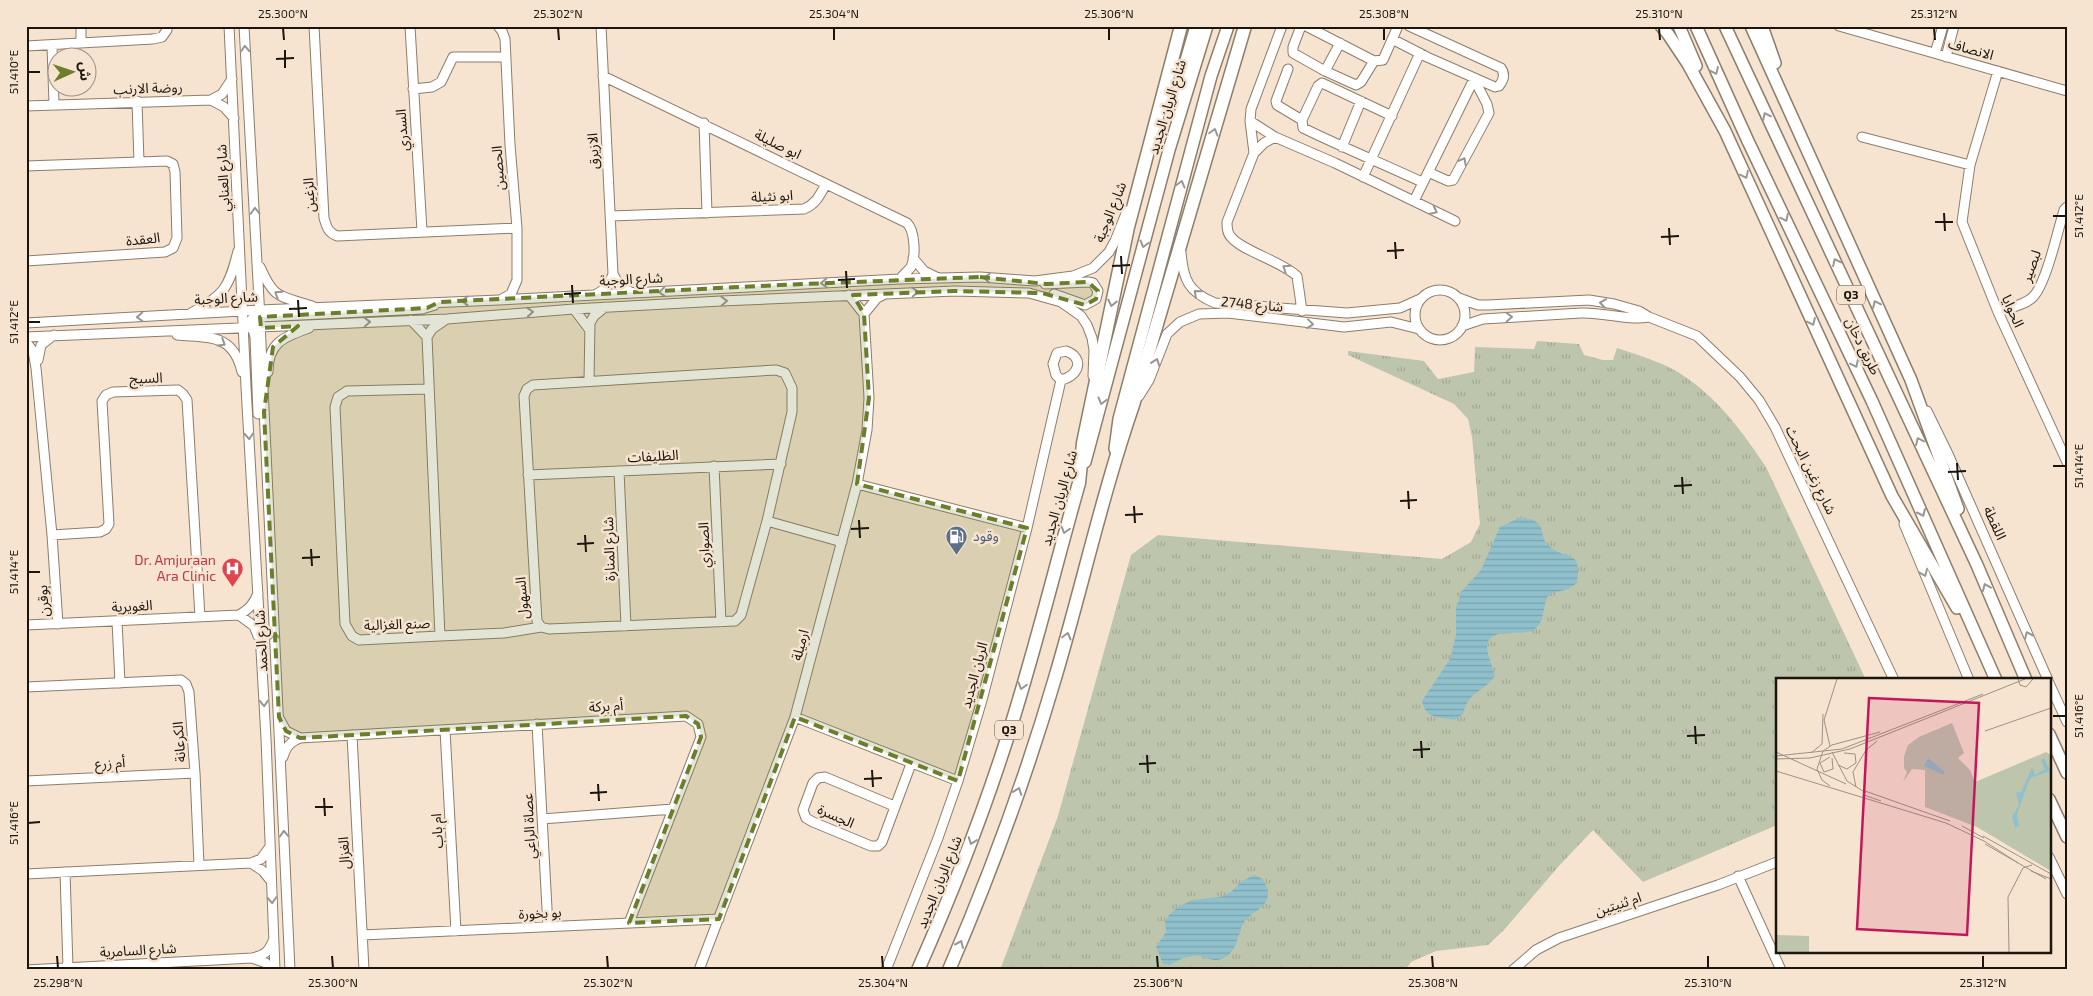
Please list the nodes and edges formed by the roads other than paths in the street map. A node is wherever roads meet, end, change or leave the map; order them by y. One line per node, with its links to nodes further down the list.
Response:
1 (81, 26): 29 (street)
2 (167, 26): 29 (street)
3 (229, 26): 42 (street, شارع العنابي)
4 (244, 26): 83 (street, one-way to 4)
5 (314, 26): 79 (street, الزغين)
6 (410, 26): 44 (street, السدري)
7 (498, 26): 35 (street, الحصين)
8 (601, 26): 41 (street, الازيرق)
9 (1181, 26): 68 (highway)
10 (1196, 26): 61 (main road)
11 (1207, 26): 61 (main road, شارع الريان الجديد / Q3)
12 (1228, 26): 133 (main road, one-way to 12)
13 (1245, 26): 81 (highway, one-way to 13)
14 (1282, 26): 54 (street)
15 (1301, 26): 39 (street)
16 (1306, 26): 30 (street)
17 (1398, 26): 28 (street)
18 (1410, 26): 43 (street)
19 (1661, 26): 56 (main road)
20 (1679, 26): 56 (main road)
21 (1696, 26): 158 (main road, طريق دخان, one-way to 158)
22 (1725, 26): 146 (main road, طريق دخان / Q3, one-way to 22)
23 (1751, 26): 59 (main road)
24 (1762, 26): 59 (main road)
25 (1838, 26): 34 (street, الانصاف)
26 (1943, 26): 34 (street)
27 (1954, 26): 36 (street)
28 (1392, 38): 33 (street); 37 (street)
29 (81, 43): 32 (street)
30 (1340, 43): 37 (street); 39 (street)
31 (26, 46): 32 (street)
32 (52, 46): 49 (street)
33 (1420, 53): 43 (street); 51 (street)
34 (1935, 53): 36 (street, الانصاف)
35 (506, 57): 44 (street); 78 (street, الحصين)
36 (1946, 57): 40 (street, الانصاف)
37 (1374, 61): 39 (street)
38 (1288, 68): 53 (street)
39 (1325, 71)
40 (1998, 71): 45 (street, الانصاف); 66 (street, الحوايا)
41 (602, 76): 55 (street, ابو صليلة); 76 (street, الازيرق)
42 (232, 79): 46 (street); 52 (street, شارع العنابي)
43 (1474, 79): 69 (street); 69 (street, one-way to 43)
44 (413, 89): 79 (street, السدري)
45 (2067, 91)
46 (212, 100): 47 (street, روضة الارنب); 52 (street)
47 (137, 101): 49 (street, روضة الارنب); 65 (street)
48 (1361, 101): 51 (street); 53 (street); 60 (street)
49 (54, 104): 50 (street, روضة الارنب)
50 (26, 106)
51 (1392, 116): 64 (street)
52 (234, 118): 63 (street, شارع العنابي)
53 (1302, 120): 60 (street)
54 (1250, 121): 57 (street); 62 (street)
55 (704, 123): 72 (street, ابو صليلة); 75 (street)
56 (1725, 131): 141 (main road, one-way to 141)
57 (1275, 137): 62 (street); 70 (street)
58 (1862, 137): 66 (street)
59 (1802, 140): 124 (main road, one-way to 59)
60 (1342, 147): 64 (street)
61 (1169, 150): 139 (main road, شارع الريان الجديد / Q3, one-way to 139)
62 (1254, 153): 101 (street, one-way to 62)
63 (235, 155): 80 (street, شارع العنابي); 107 (street)
64 (1372, 158): 70 (street); 71 (street)
65 (139, 162): 67 (street, العقدة); 84 (street, العقدة)
66 (1970, 165): 102 (street, الحوايا)
67 (26, 166)
68 (1143, 170): 88 (street, شارع الوجبة); 128 (highway, one-way to 128)
69 (1428, 172): 71 (street)
70 (1363, 177): 73 (street)
71 (1422, 182): 73 (street)
72 (826, 184): 75 (street, ابو نثيلة); 82 (street, ابو صليلة)
73 (1414, 201): 77 (street, one-way to 77)
74 (2067, 207): 102 (street, لبصير)
75 (707, 213): 76 (street, ابو نثيلة)
76 (611, 216): 85 (street, الازيرق)
77 (1455, 222)
78 (517, 228): 79 (street, الزغين); 96 (street, الحصين)
79 (422, 231)
80 (240, 240): 104 (street); 107 (street, شارع العنابي)
81 (1180, 246): 101 (street, شارع 2748, one-way to 81); 129 (highway)
82 (913, 258): 86 (street); 87 (street)
83 (257, 260): 99 (street, one-way to 83); 107 (street)
84 (26, 261)
85 (613, 274): 90 (street); 92 (street)
86 (938, 278): 87 (street, شارع الوجبة); 88 (street, شارع الوجبة, one-way to 86)
87 (900, 280): 90 (street, شارع الوجبة, one-way to 90)
88 (1035, 281): 89 (street)
89 (1029, 293): 91 (street, شارع الوجبة, one-way to 89); 128 (street, شارع الوجبة)
90 (635, 294): 92 (street, شارع الوجبة)
91 (885, 294): 93 (street, شارع الوجبة); 105 (street)
92 (595, 295): 96 (street, شارع الوجبة)
93 (848, 295): 98 (street, شارع الوجبة, one-way to 93); 105 (street)
94 (1459, 298): 95 (street); 106 (street, شارع زغين البحث, one-way to 94); 113 (street)
95 (1420, 299): 103 (street, شارع 2748); 115 (street)
96 (499, 300): 97 (street, شارع الوجبة, one-way to 97)
97 (439, 302): 99 (street, شارع الوجبة); 107 (street)
98 (605, 307): 100 (street, شارع الوجبة); 114 (street)
99 (317, 308): 107 (street, شارع الوجبة)
100 (574, 309): 108 (street, شارع الوجبة, one-way to 100); 114 (street)
101 (1302, 311): 103 (street, شارع 2748)
102 (1998, 312): 131 (street, الحوايا)
103 (1330, 313): 112 (street)
104 (189, 314): 107 (street, شارع الوجبة); 110 (street, شارع الوجبة, one-way to 110)
105 (864, 314): 140 (street, ارميلة)
106 (1649, 317): 113 (street, شارع زغين البحث, one-way to 106); 159 (street, شارع زغين البحث)
107 (251, 319): 111 (street, شارع الوجبة); 116 (street, شارع الوجبة); 118 (street); 126 (street, شارع الحمد); 130 (street, شارع الحمد); 138 (street)
108 (447, 319): 109 (street, شارع الوجبة); 120 (street)
109 (411, 320): 111 (street, شارع الوجبة, one-way to 109); 120 (street)
110 (26, 323)
111 (319, 325): 130 (street)
112 (1330, 326): 115 (street, شارع 2748); 129 (street, شارع 2748, one-way to 112)
113 (1462, 326): 115 (street)
114 (589, 328): 125 (street)
115 (1419, 329)
116 (158, 331): 118 (street, شارع الوجبة); 126 (street, one-way to 126)
117 (54, 335): 118 (street, شارع الوجبة); 119 (street, شارع الوجبة); 122 (street, بوقرن)
118 (90, 335)
119 (26, 337)
120 (427, 337): 127 (street, صنع الغزالية)
121 (26, 342): 122 (street, بوقرن)
122 (36, 368): 144 (street, بوقرن)
123 (1061, 380): 143 (street, الريان الجديد)
124 (1912, 380): 146 (main road); 163 (street, اللقطة, one-way to 124)
125 (589, 381): 134 (street, السهول); 137 (street, السهول)
126 (246, 387): 147 (street, شارع الحمد, one-way to 147)
127 (429, 389): 156 (street, صنع الغزالية); 156 (street, صنع الغزالية)
128 (1092, 396): 139 (highway)
129 (1133, 405): 133 (highway)
130 (264, 412): 138 (street, شارع الحمد)
131 (2064, 448): 132 (street, الحوايا)
132 (2067, 462)
133 (1113, 463): 215 (highway, Q3, one-way to 133)
134 (781, 464): 135 (street, الظليفات); 142 (street, السهول)
135 (714, 466): 136 (street, الظليفات); 151 (street, الصواري)
136 (619, 471): 137 (street, الظليفات); 154 (street, شارع المنارة)
137 (528, 476): 155 (street, السهول)
138 (267, 483): 167 (street, شارع الحمد, one-way to 138)
139 (1079, 483): 214 (highway, شارع الريان الجديد / Q3, one-way to 214)
140 (856, 484): 143 (street); 145 (street, ارميلة)
141 (1892, 496): 158 (main road); 160 (street, one-way to 160)
142 (767, 521): 145 (street); 151 (street, السهول)
143 (1026, 528): 180 (street, الريان الجديد)
144 (52, 535): 149 (street, السيج); 152 (street, بوقرن)
145 (842, 542): 168 (street, ارميلة)
146 (1977, 565): 162 (main road, one-way to 146)
147 (258, 592): 148 (street); 157 (street, شارع الحمد)
148 (239, 615): 149 (street, الغويرية); 157 (street)
149 (200, 617): 150 (street, الغويرية)
150 (117, 620): 152 (street, الغويرية); 164 (street)
151 (721, 622): 154 (street, السهول)
152 (58, 624): 153 (street, الغويرية)
153 (26, 625)
154 (626, 626): 155 (street, السهول)
155 (541, 627): 156 (street)
156 (440, 636)
157 (261, 641): 186 (street, شارع الحمد, one-way to 186)
158 (1984, 654): 161 (main road)
159 (1893, 678)
160 (1968, 678)
161 (1995, 678)
162 (2025, 678)
163 (2048, 678)
164 (120, 683): 166 (street, الكرعانة); 177 (street, الكرعانة)
165 (2050, 683): 169 (street, اللقطة)
166 (26, 687)
167 (279, 717): 174 (street); 175 (street, شارع الحمد)
168 (795, 717): 176 (street); 198 (street, ارميلة)
169 (2067, 722)
170 (537, 724): 171 (street, أم بركة); 183 (street, أم بركة); 184 (street, عصاة الراعي)
171 (445, 730): 172 (street, أم بركة); 201 (street, ام باب)
172 (352, 735): 174 (street, أم بركة); 202 (street, الغزال)
173 (2050, 736): 178 (main road)
174 (300, 738): 175 (street)
175 (281, 762): 210 (street, شارع الحمد, one-way to 175)
176 (910, 764): 180 (street); 182 (street, الجسرة)
177 (195, 773): 179 (street, أم زرع); 192 (street, الكرعانة)
178 (2067, 773)
179 (26, 781)
180 (958, 781): 213 (street, الريان الجديد)
181 (2050, 800): 185 (main road)
182 (894, 806): 182 (street, الجسرة)
183 (673, 809): 184 (street); 199 (street, أم بركة)
184 (542, 819): 200 (street, عصاة الراعي)
185 (2067, 837)
186 (269, 847): 190 (street); 196 (street, شارع الحمد)
187 (1776, 858): 191 (street, ام ثنيتين)
188 (2050, 859): 197 (street)
189 (1776, 862): 191 (street, ام ثنيتين)
190 (251, 863): 192 (street); 196 (street)
191 (1766, 864): 195 (street, ام ثنيتين)
192 (199, 865): 193 (street)
193 (65, 872): 194 (street); 206 (street)
194 (26, 874)
195 (1738, 876): 216 (street, ام ثنيتين); 217 (street)
196 (271, 881): 203 (street, شارع الحمد, one-way to 203)
197 (2067, 894)
198 (719, 919): 199 (street, بو بخورة); 212 (street, ارميلة)
199 (629, 923): 200 (street, بو بخورة)
200 (548, 927): 201 (street, بو بخورة)
201 (456, 931): 202 (street, بو بخورة)
202 (362, 935): 211 (street, الغزال)
203 (274, 939): 204 (street); 209 (street, شارع الحمد)
204 (252, 958): 205 (street, شارع السامرية); 208 (street)
205 (204, 965): 206 (street, شارع السامرية)
206 (68, 968): 207 (street, شارع السامرية)
207 (26, 970)
208 (271, 970)
209 (275, 970)
210 (290, 970)
211 (364, 970)
212 (699, 970)
213 (886, 970)
214 (918, 970)
215 (949, 970)
216 (1513, 970)
217 (1781, 970)

